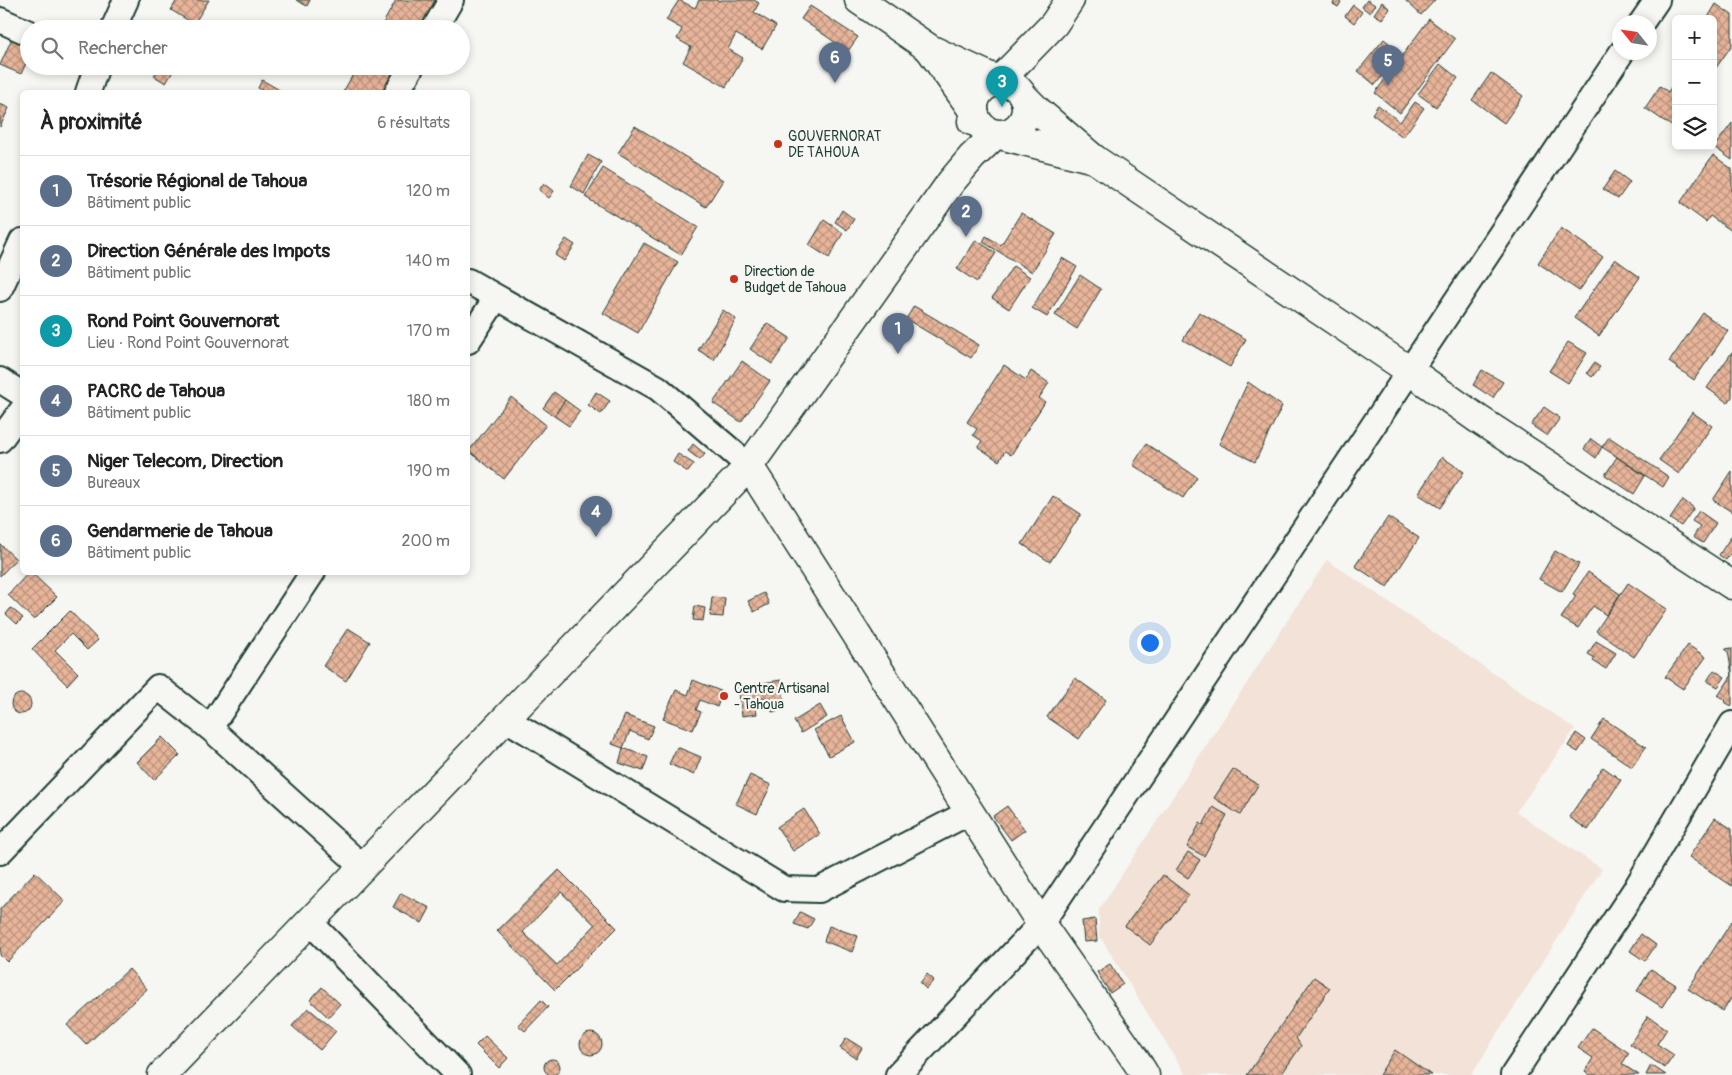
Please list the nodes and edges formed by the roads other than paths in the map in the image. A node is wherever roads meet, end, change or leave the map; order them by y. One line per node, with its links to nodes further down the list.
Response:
1 (126, 0): 8 (street)
2 (451, 0): 9 (street)
3 (859, 0): 12 (street)
4 (1070, 0): 10 (street)
5 (1657, 0): 6 (street)
6 (1647, 15)
7 (0, 20): 11 (street)
8 (117, 20)
9 (439, 20)
10 (1054, 24): 16 (street); 19 (street)
11 (20, 29)
12 (930, 49): 16 (street); 20 (street)
13 (1617, 60): 29 (street)
14 (94, 75): 17 (street)
15 (407, 75): 18 (street)
16 (999, 81): 19 (street); 20 (street)
17 (89, 90)
18 (398, 90)
19 (1024, 97): 21 (street); 22 (street)
20 (974, 112): 21 (street); 23 (street)
21 (996, 134): 22 (street); 23 (street)
22 (1094, 159): 29 (street)
23 (950, 182): 34 (street)
24 (20, 246): 26 (street)
25 (470, 282): 27 (street)
26 (0, 289)
27 (496, 298): 28 (street); 34 (street)
28 (470, 338)
29 (1410, 371): 36 (street); 44 (street)
30 (0, 380): 31 (street)
31 (20, 393)
32 (20, 413): 33 (street)
33 (0, 440)
34 (749, 466): 37 (street); 40 (street)
35 (312, 575): 39 (street)
36 (1732, 585)
37 (506, 719): 40 (street); 42 (street)
38 (1732, 724): 49 (street)
39 (210, 728): 41 (street); 42 (street)
40 (970, 812): 44 (street)
41 (0, 852)
42 (363, 867): 43 (street)
43 (310, 922): 45 (street); 46 (street)
44 (1041, 924): 47 (street); 48 (street)
45 (162, 1075)
46 (458, 1075)
47 (898, 1075)
48 (1145, 1075)
49 (1513, 1075)

